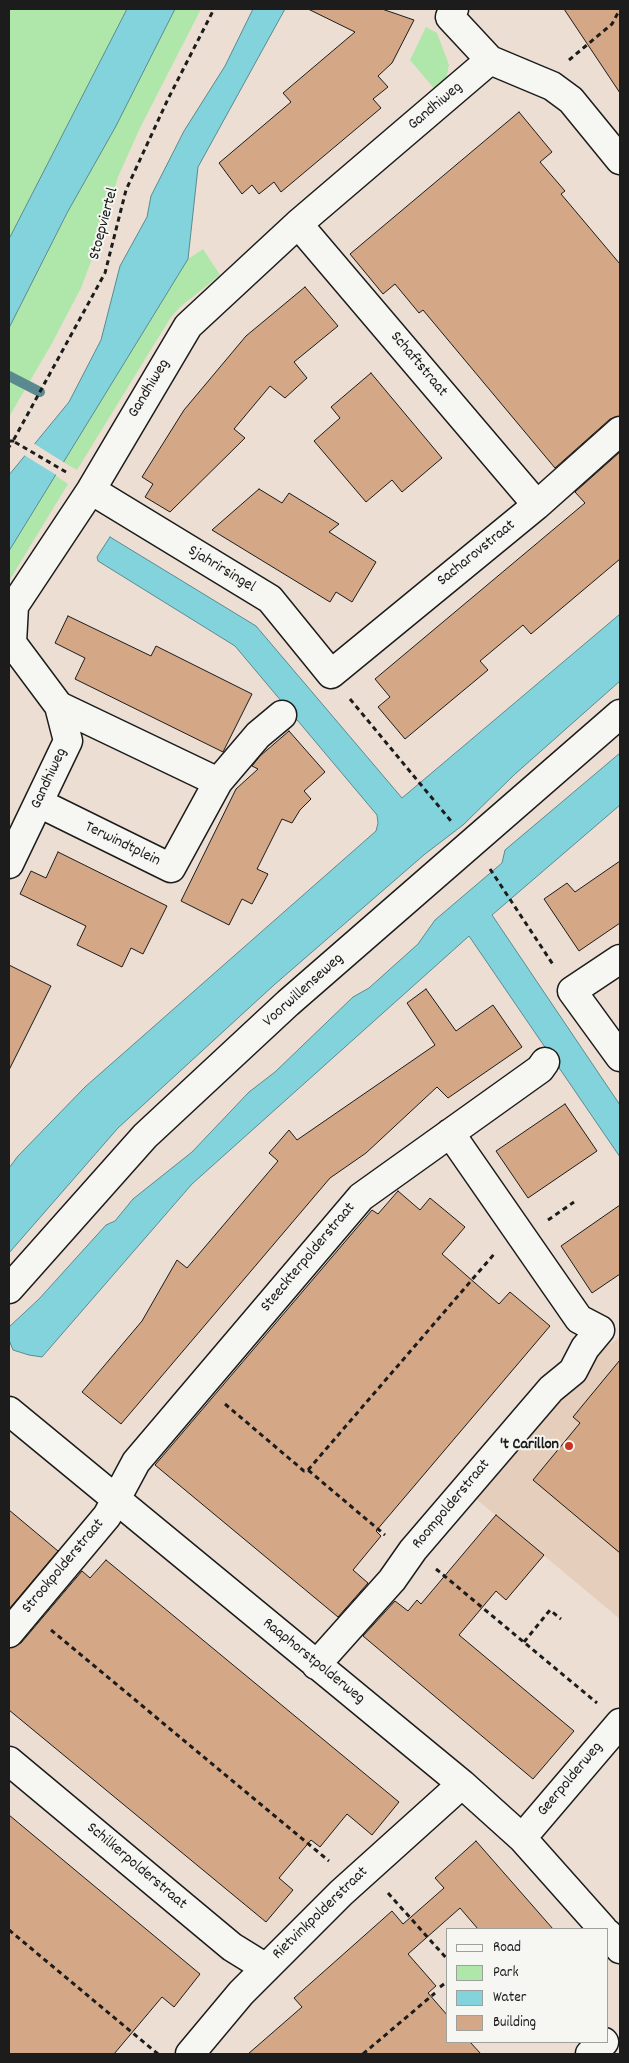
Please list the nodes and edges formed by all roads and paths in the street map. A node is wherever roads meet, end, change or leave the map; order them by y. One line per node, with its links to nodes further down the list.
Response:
1 (214, 9): 9 (path, Stoepviertel)
2 (454, 9): 4 (street)
3 (620, 9): 5 (path)
4 (490, 60): 5 (street); 7 (street, Gandhiweg)
5 (552, 86): 6 (street)
6 (620, 160)
7 (298, 224): 12 (street, Gandhiweg); 13 (street, Schaftstraat)
8 (620, 431): 13 (street, Sacharovstraat)
9 (11, 441): 10 (path, Stoepviertel); 11 (path)
10 (9, 447)
11 (67, 473)
12 (91, 490): 14 (street, Sjahrirsingel); 15 (street, Gandhiweg)
13 (537, 505): 14 (street, Sacharovstraat)
14 (330, 674): 20 (path)
15 (59, 706): 18 (street); 19 (street, Gandhiweg)
16 (620, 714): 29 (street, Voorwillenseweg)
17 (282, 715): 18 (street, Terwindtplein)
18 (218, 782): 19 (street, Terwindtplein)
19 (39, 804): 22 (street, Gandhiweg)
20 (457, 828)
21 (486, 863): 24 (path)
22 (9, 864)
23 (620, 959): 24 (street)
24 (572, 991): 25 (street)
25 (620, 1057)
26 (545, 1062): 27 (street, Steeckterpolderstraat)
27 (450, 1133): 28 (street, Roompolderstraat); 30 (street, Steeckterpolderstraat)
28 (520, 1236): 32 (path); 34 (street, Roompolderstraat)
29 (9, 1289)
30 (202, 1384): 32 (path); 33 (street, Steeckterpolderstraat)
31 (9, 1411): 33 (street, Raaphorstpolderweg)
32 (308, 1470): 34 (path)
33 (116, 1498): 35 (street, Strookpolderstraat); 39 (street, Raaphorstpolderweg)
34 (411, 1553): 38 (path); 39 (street, Roompolderstraat)
35 (28, 1611): 37 (street, Strookpolderstraat); 44 (path)
36 (560, 1619): 38 (path)
37 (9, 1633)
38 (524, 1642): 40 (path)
39 (316, 1665): 42 (street, Raaphorstpolderweg)
40 (612, 1715): 43 (street, Geerpolderweg)
41 (9, 1762): 50 (street, Schilkerpolderstraat)
42 (462, 1784): 43 (street, Raaphorstpolderweg); 44 (street, Rietvinkpolderstraat)
43 (522, 1838): 45 (street, Raaphorstpolderweg)
44 (360, 1876): 49 (path); 50 (street, Rietvinkpolderstraat)
45 (602, 1928)
46 (9, 1930): 57 (path)
47 (609, 1935): 48 (street)
48 (620, 1949)
49 (446, 1958)
50 (266, 1968): 58 (street, Rietvinkpolderstraat)
51 (446, 1982): 52 (path)
52 (440, 1987)
53 (435, 1992): 59 (path)
54 (620, 2027): 55 (street)
55 (609, 2037)
56 (603, 2043): 60 (street)
57 (158, 2054)
58 (190, 2054)
59 (363, 2054)
60 (590, 2054)

